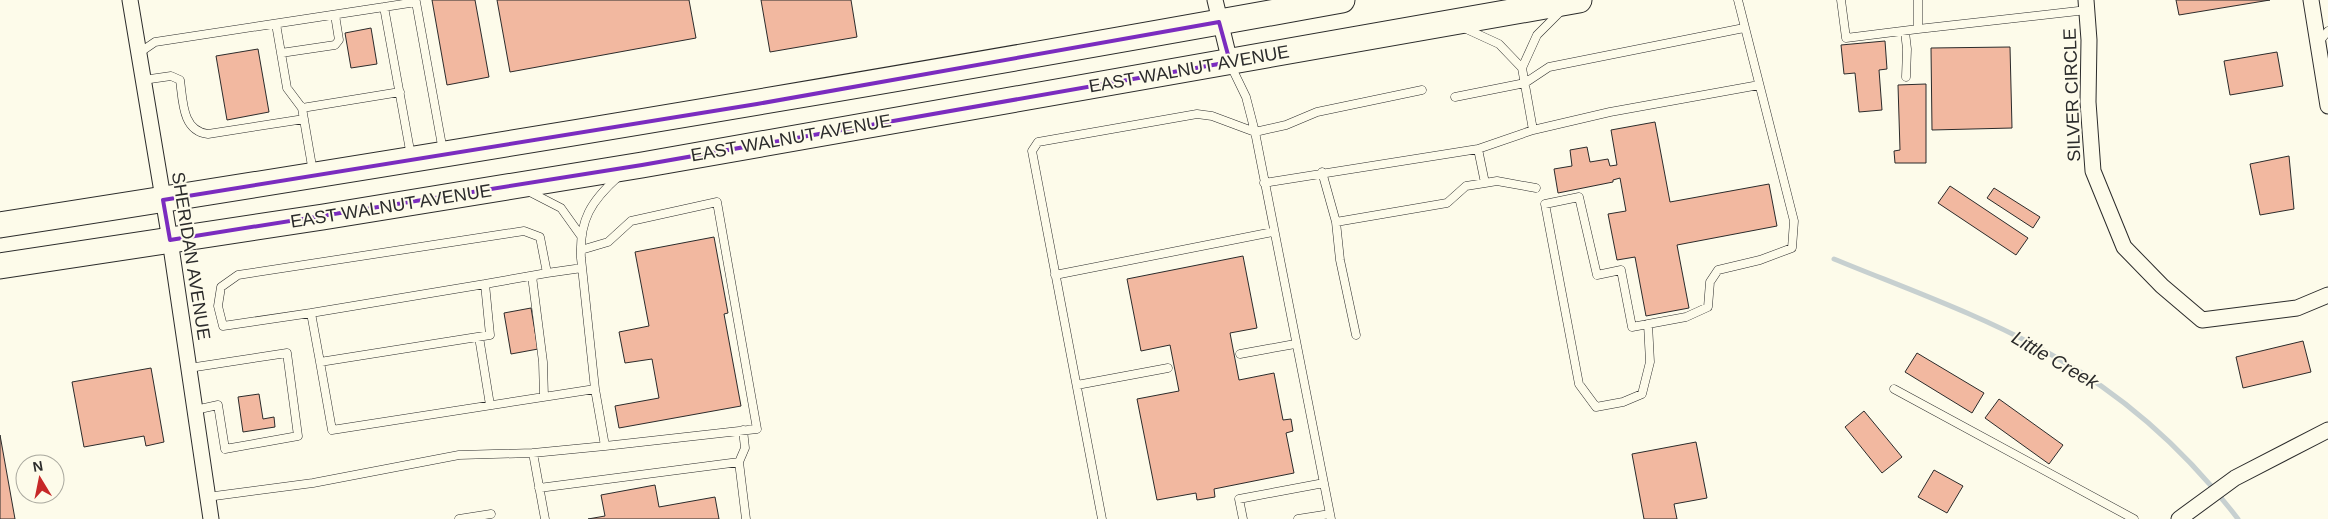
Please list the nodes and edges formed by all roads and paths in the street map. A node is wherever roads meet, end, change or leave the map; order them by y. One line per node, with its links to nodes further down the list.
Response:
1 (130, 0): 20 (street, SHERIDAN AVENUE)
2 (1342, 0): 11 (main road)
3 (1738, 0): 15 (lane)
4 (1841, 0): 18 (lane)
5 (1918, 0): 16 (lane)
6 (2311, 0): 19 (street)
7 (1574, 1): 13 (main road, EAST WALNUT AVENUE); 23 (lane)
8 (402, 2): 10 (lane); 37 (lane)
9 (2086, 5): 16 (lane); 59 (street, SILVER CIRCLE)
10 (384, 7): 12 (lane); 29 (lane)
11 (1217, 11): 22 (street); 37 (main road)
12 (335, 15): 14 (lane); 21 (lane)
13 (1452, 22): 22 (main road, EAST WALNUT AVENUE); 23 (lane)
14 (276, 24): 20 (lane); 21 (lane)
15 (1744, 28): 26 (lane); 27 (lane)
16 (1918, 29): 18 (lane)
17 (2328, 31): 19 (lane)
18 (1905, 32): 24 (lane)
19 (2318, 43): 31 (street)
20 (139, 53): 25 (street, SHERIDAN AVENUE)
21 (281, 53): 32 (lane)
22 (1230, 62): 35 (lane); 39 (main road, EAST WALNUT AVENUE)
23 (1522, 68): 26 (lane)
24 (1906, 77)
25 (143, 80): 33 (lane); 46 (street, SHERIDAN AVENUE)
26 (1525, 83): 30 (lane); 34 (lane)
27 (1759, 85): 34 (lane); 61 (lane)
28 (1422, 90): 35 (lane)
29 (400, 92): 32 (lane); 38 (lane)
30 (1454, 97)
31 (2328, 106)
32 (302, 108): 33 (lane)
33 (304, 119): 41 (lane)
34 (1533, 130): 36 (lane)
35 (1254, 132): 42 (lane); 56 (lane)
36 (1478, 149): 40 (lane); 43 (lane)
37 (444, 156): 38 (main road)
38 (412, 161): 41 (main road)
39 (630, 166): 44 (main road, EAST WALNUT AVENUE); 50 (lane)
40 (1322, 172): 42 (lane); 47 (lane)
41 (313, 176): 46 (main road)
42 (1264, 183): 49 (lane)
43 (1485, 183): 45 (lane); 47 (lane)
44 (517, 185): 50 (lane); 51 (main road, EAST WALNUT AVENUE)
45 (1536, 188)
46 (163, 200): 48 (main road); 51 (street, SHERIDAN AVENUE)
47 (1336, 222): 62 (lane)
48 (0, 225)
49 (1273, 232): 56 (lane); 64 (lane)
50 (581, 236): 52 (lane)
51 (170, 240): 53 (main road, EAST WALNUT AVENUE); 67 (street, SHERIDAN AVENUE)
52 (581, 250): 54 (lane); 75 (lane)
53 (0, 266)
54 (582, 268): 55 (lane); 70 (lane)
55 (547, 273): 57 (lane); 60 (lane)
56 (1056, 275): 69 (lane)
57 (532, 276): 58 (lane); 72 (lane)
58 (486, 284): 60 (lane); 63 (lane)
59 (2328, 295)
60 (311, 313): 66 (lane)
61 (1648, 324): 61 (lane)
62 (1356, 335)
63 (479, 337): 66 (lane); 73 (lane)
64 (1295, 344): 65 (lane); 80 (lane)
65 (1240, 354)
66 (320, 362): 73 (lane)
67 (189, 368): 74 (street, SHERIDAN AVENUE); 74 (lane)
68 (1168, 368): 69 (lane)
69 (1077, 385): 90 (lane)
70 (595, 389): 72 (lane); 77 (lane)
71 (1894, 389): 93 (lane)
72 (544, 397): 73 (lane)
73 (490, 405)
74 (195, 410): 82 (street, SHERIDAN AVENUE)
75 (743, 430): 77 (lane); 79 (lane)
76 (2328, 430): 84 (street)
77 (605, 446): 78 (lane)
78 (533, 453): 81 (lane); 82 (lane)
79 (738, 462): 81 (lane); 89 (lane)
80 (1324, 483): 85 (lane); 91 (lane)
81 (539, 488): 88 (lane)
82 (208, 497): 86 (street, SHERIDAN AVENUE)
83 (491, 514): 87 (lane)
84 (2189, 516)
85 (1331, 517): 92 (lane)
86 (211, 519)
87 (459, 519)
88 (545, 519)
89 (746, 519)
90 (1102, 519)
91 (1243, 519)
92 (1298, 519)
93 (2134, 519)

